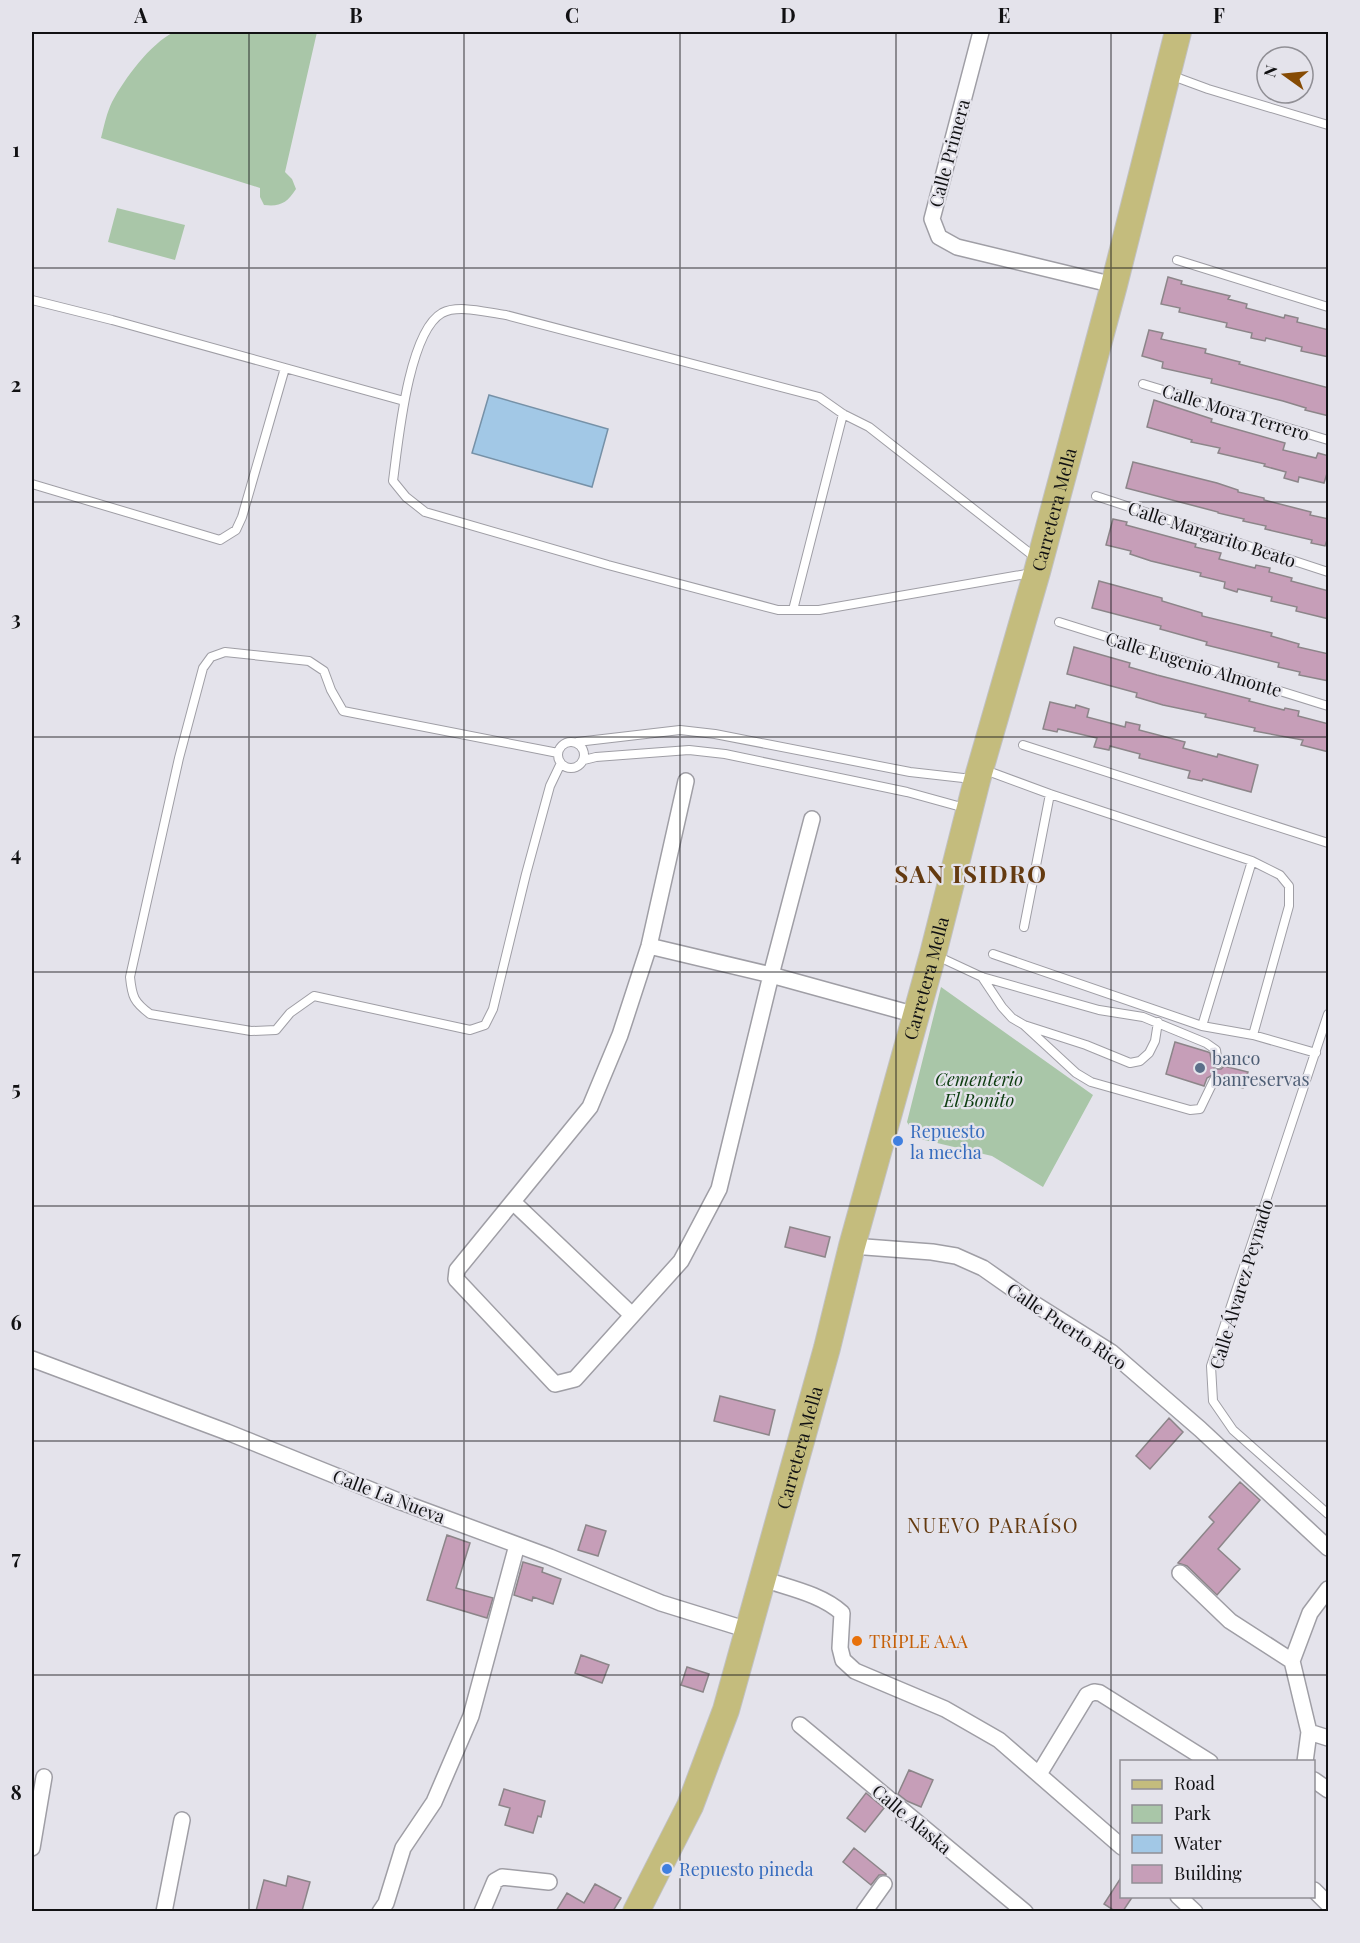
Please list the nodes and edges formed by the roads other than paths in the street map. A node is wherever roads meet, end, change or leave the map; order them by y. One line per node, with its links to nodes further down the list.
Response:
1 (981, 32): 6 (street, Calle Primera)
2 (1178, 32): 3 (main road, Carretera Mella)
3 (1167, 74): 4 (lane); 6 (main road, Carretera Mella)
4 (1329, 125)
5 (1177, 260): 8 (lane)
6 (1114, 285): 16 (main road, Carretera Mella)
7 (32, 300): 9 (lane)
8 (1329, 307)
9 (285, 368): 11 (lane); 14 (lane)
10 (1143, 384): 13 (lane, Calle Mora Terrero)
11 (404, 401): 12 (lane); 18 (lane)
12 (843, 414): 16 (lane); 18 (lane)
13 (1329, 440)
14 (32, 484)
15 (1096, 496): 17 (lane, Calle Margarito Beato)
16 (1038, 566): 18 (lane); 26 (main road, Carretera Mella)
17 (1329, 572)
18 (793, 610)
19 (1059, 622): 20 (lane, Calle Eugenio Almonte)
20 (1329, 706)
21 (577, 742): 23 (lane); 24 (lane); 26 (lane)
22 (1023, 745): 31 (lane)
23 (558, 753): 25 (lane); 25 (lane)
24 (584, 760): 25 (lane); 29 (lane)
25 (561, 763)
26 (978, 774): 28 (lane); 29 (main road, Carretera Mella)
27 (686, 781): 34 (street)
28 (1050, 794): 32 (lane); 33 (lane)
29 (969, 810): 35 (main road, Carretera Mella)
30 (812, 819): 37 (street)
31 (1329, 843)
32 (1252, 861): 43 (lane); 44 (lane)
33 (1024, 927)
34 (649, 946): 37 (street); 48 (street)
35 (933, 954): 38 (lane); 40 (main road, Carretera Mella)
36 (993, 954): 43 (lane)
37 (771, 975): 40 (street); 50 (street)
38 (982, 977): 41 (lane); 42 (lane)
39 (1329, 1014): 45 (lane, Calle Álvarez Peynado)
40 (915, 1015): 49 (main road, Carretera Mella)
41 (1158, 1022): 42 (lane); 46 (lane)
42 (1024, 1025): 47 (lane)
43 (1202, 1026): 44 (lane)
44 (1253, 1035): 45 (lane)
45 (1316, 1053): 52 (lane, Calle Álvarez Peynado)
46 (1218, 1064)
47 (1214, 1080)
48 (513, 1202): 50 (street); 50 (street)
49 (852, 1246): 54 (street, Calle Puerto Rico); 56 (main road, Carretera Mella)
50 (632, 1315)
51 (32, 1359): 53 (street, Calle La Nueva)
52 (1329, 1514)
53 (517, 1545): 58 (street, Calle La Nueva); 77 (street)
54 (1329, 1548)
55 (1180, 1572): 59 (street)
56 (763, 1579): 58 (main road, Carretera Mella); 65 (street)
57 (1329, 1589): 59 (street)
58 (748, 1630): 82 (main road, Carretera Mella)
59 (1292, 1661): 61 (street)
60 (800, 1725): 78 (street, Calle Alaska)
61 (1309, 1732): 62 (street); 64 (street)
62 (1329, 1738)
63 (1208, 1760): 65 (street)
64 (1305, 1760)
65 (1039, 1774): 70 (street)
66 (44, 1777): 71 (street)
67 (1315, 1781): 68 (street)
68 (1329, 1790)
69 (182, 1820): 79 (street)
70 (1120, 1845)
71 (32, 1848)
72 (549, 1882): 81 (street)
73 (884, 1884): 83 (street)
74 (1315, 1891): 76 (street)
75 (1180, 1898): 85 (street)
76 (1329, 1904)
77 (383, 1907): 80 (street)
78 (1009, 1907): 84 (street, Calle Alaska)
79 (164, 1911)
80 (400, 1911)
81 (482, 1911)
82 (636, 1911)
83 (864, 1911)
84 (1025, 1911)
85 (1194, 1911)

